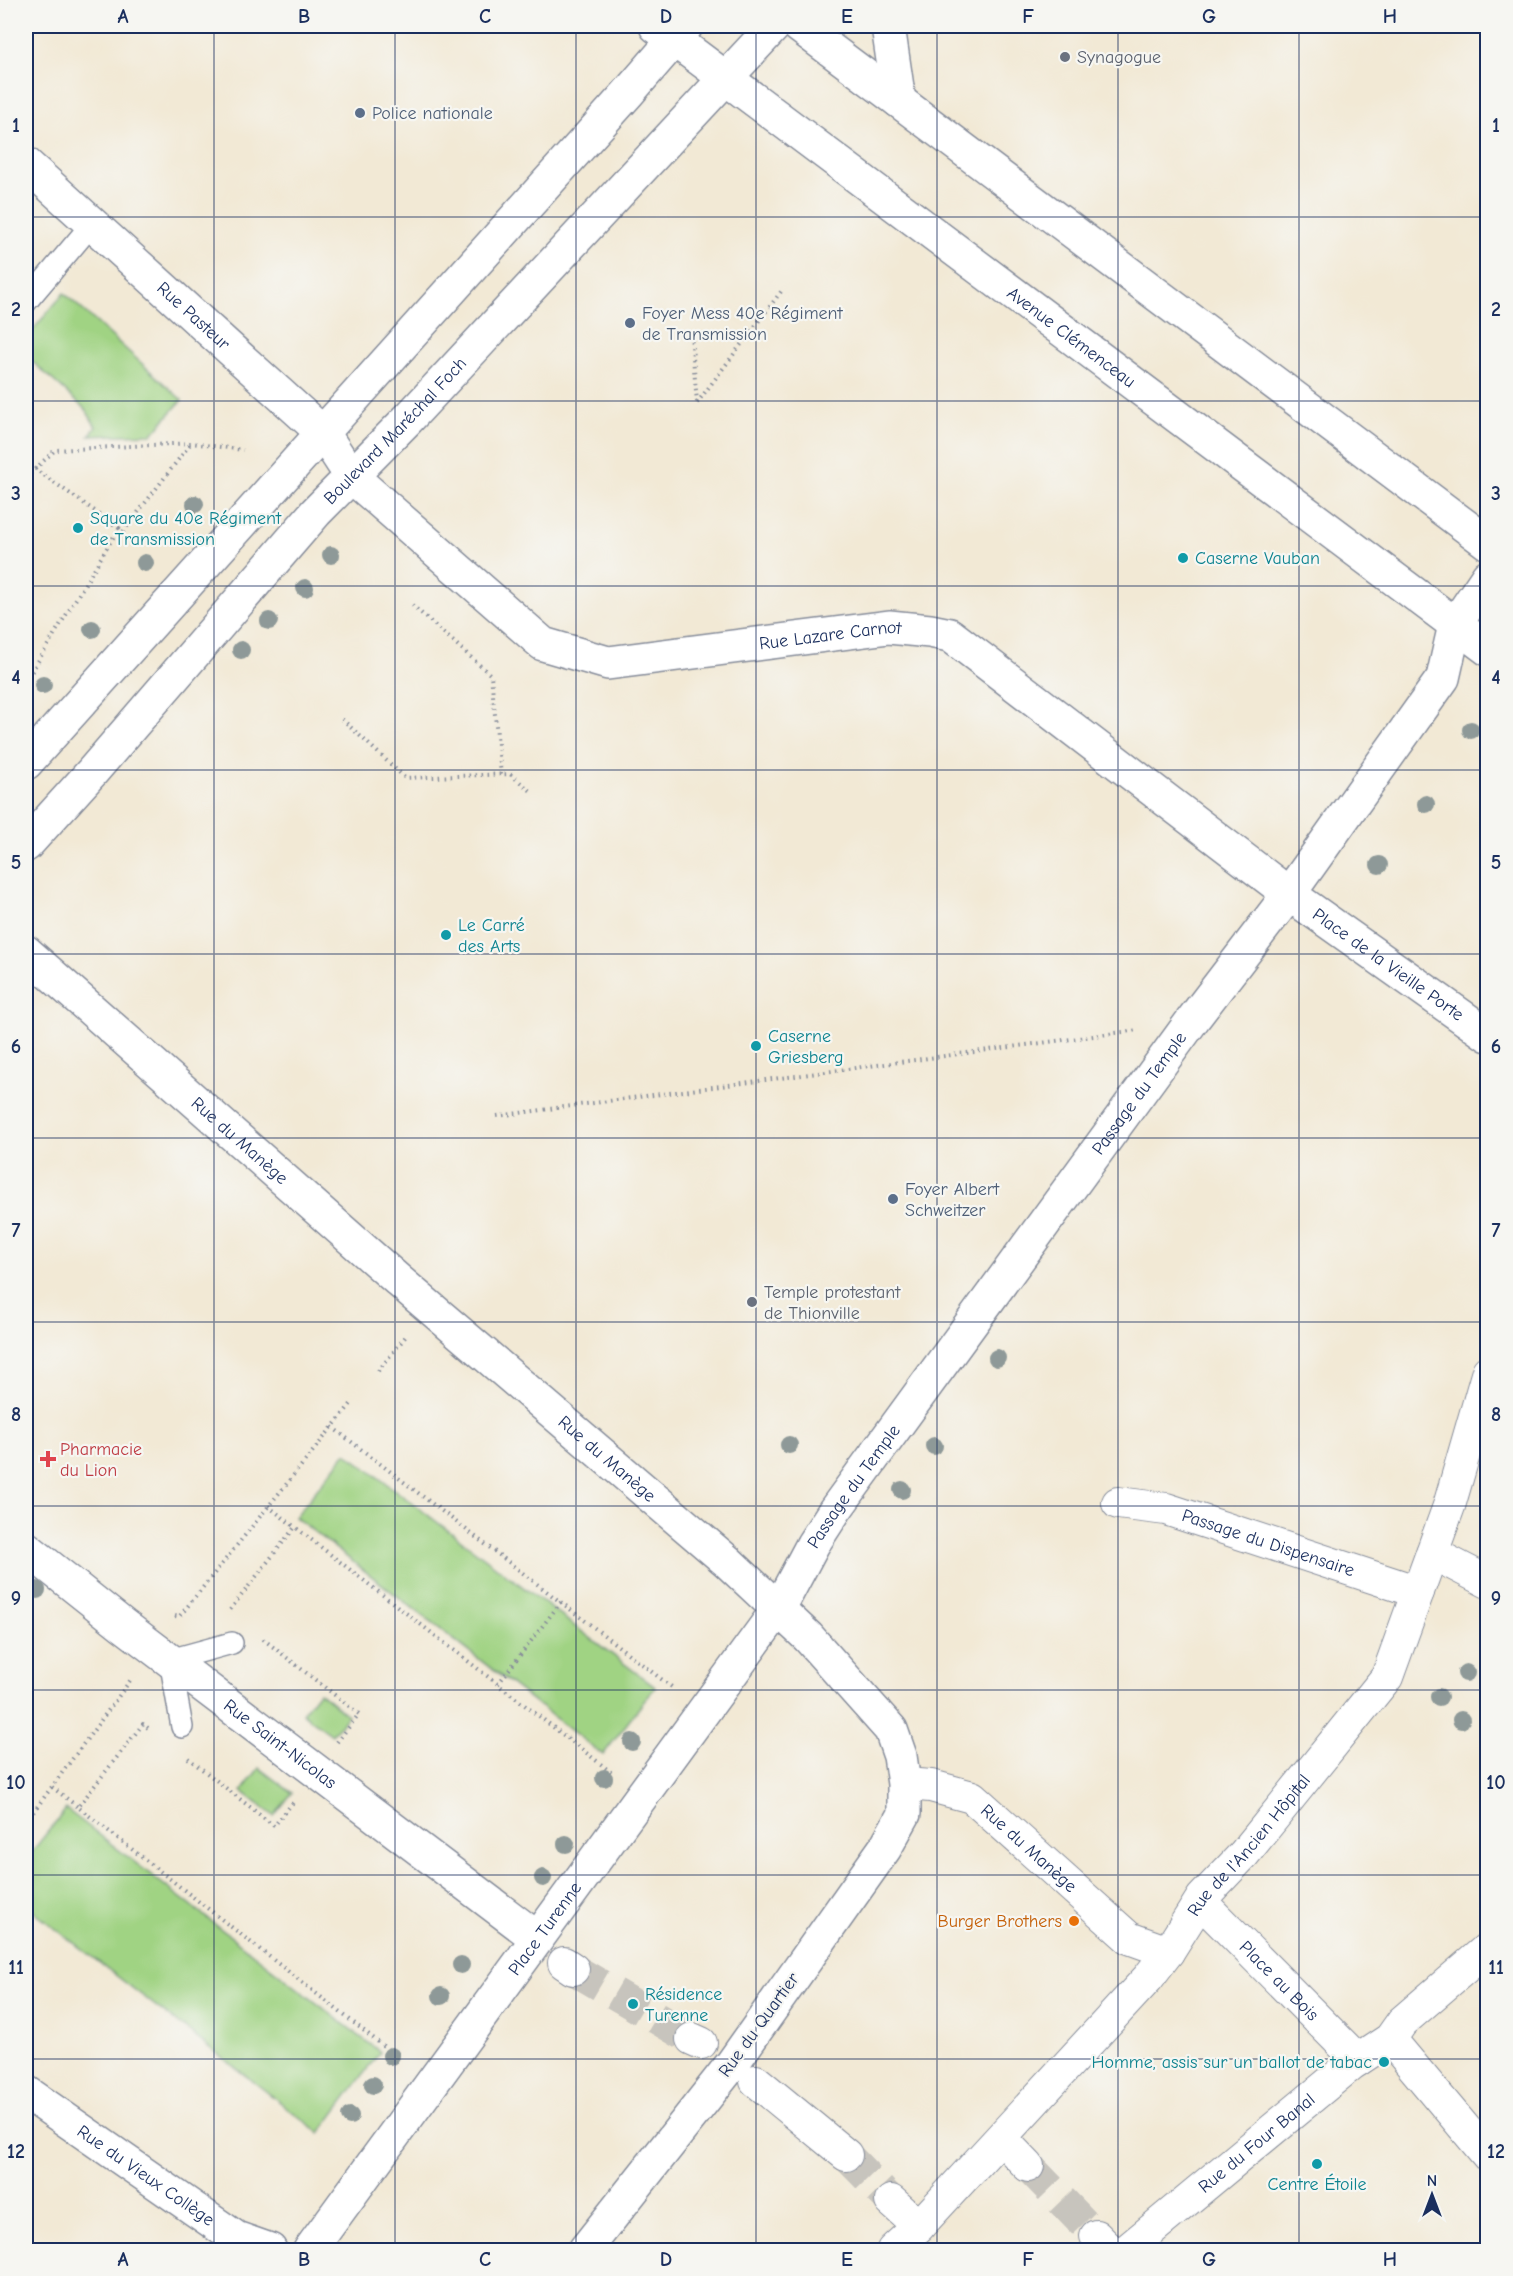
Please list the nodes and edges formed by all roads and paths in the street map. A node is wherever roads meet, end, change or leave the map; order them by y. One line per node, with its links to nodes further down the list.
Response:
1 (774, 26): 5 (street, Boulevard Maréchal Foch)
2 (800, 26): 6 (street)
3 (888, 26): 6 (street)
4 (672, 30): 5 (street, Avenue Clémenceau); 12 (street)
5 (726, 78): 16 (street, Boulevard Maréchal Foch); 22 (street, Avenue Clémenceau)
6 (899, 101): 19 (street)
7 (26, 164): 8 (street, Rue Pasteur)
8 (92, 224): 10 (lane); 12 (street, Rue Pasteur)
9 (783, 289): 11 (path)
10 (26, 302)
11 (691, 335)
12 (323, 433): 16 (street, Rue Pasteur); 26 (street)
13 (191, 443): 14 (path); 15 (path); 18 (path)
14 (243, 450)
15 (34, 470): 17 (path); 18 (path)
16 (351, 476): 29 (street, Boulevard Maréchal Foch); 30 (street, Rue Lazare Carnot)
17 (26, 478)
18 (119, 528): 24 (path)
19 (1488, 543)
20 (1488, 576): 22 (street, Passage du Temple)
21 (412, 605): 27 (path)
22 (1455, 625): 23 (street, Avenue Clémenceau); 30 (street, Passage du Temple)
23 (1488, 649)
24 (26, 681)
25 (342, 719): 27 (path)
26 (26, 763)
27 (501, 775): 28 (path)
28 (531, 791)
29 (26, 844)
30 (1289, 894): 32 (street, Passage du Temple); 33 (street, Place de la Vieille Porte)
31 (26, 952): 48 (street, Rue du Manège)
32 (1194, 1018): 34 (path); 48 (street, Passage du Temple)
33 (1488, 1035)
34 (497, 1116)
35 (411, 1330): 36 (path)
36 (378, 1371)
37 (1488, 1371): 44 (street, Rue de l'Ancien Hôpital)
38 (351, 1404): 39 (path)
39 (332, 1427): 41 (path); 47 (path)
40 (1118, 1503): 46 (street, Passage du Dispensaire)
41 (268, 1506): 42 (path); 50 (path)
42 (295, 1527): 49 (path); 55 (path)
43 (26, 1548): 53 (street, Rue Saint-Nicolas)
44 (1432, 1552): 45 (street); 46 (street, Rue de l'Ancien Hôpital)
45 (1488, 1582)
46 (1418, 1592): 67 (street, Rue de l'Ancien Hôpital)
47 (561, 1602): 55 (path); 56 (path)
48 (779, 1608): 62 (street, Rue du Manège); 68 (street, Place Turenne)
49 (228, 1612)
50 (169, 1615)
51 (256, 1634): 59 (path)
52 (232, 1643): 53 (lane)
53 (170, 1660): 57 (lane); 68 (street, Rue Saint-Nicolas)
54 (126, 1670): 63 (path)
55 (498, 1684): 61 (path)
56 (673, 1688)
57 (182, 1727)
58 (153, 1731): 65 (path)
59 (333, 1747)
60 (181, 1753): 64 (path)
61 (611, 1772)
62 (904, 1784): 70 (street, Rue du Manège); 85 (street, Rue du Quartier)
63 (52, 1787): 65 (path); 66 (path)
64 (299, 1794)
65 (78, 1807): 72 (path)
66 (26, 1822)
67 (1201, 1902): 70 (street, Rue de l'Ancien Hôpital); 73 (street, Place au Bois)
68 (537, 1938): 84 (street, Place Turenne)
69 (1488, 1948): 71 (street, Rue du Four Banal)
70 (1168, 1952): 76 (street, Rue de l'Ancien Hôpital)
71 (1390, 2038): 73 (street, Rue du Four Banal); 78 (street)
72 (400, 2059)
73 (1358, 2060): 82 (street, Rue du Four Banal)
74 (756, 2081): 77 (street)
75 (26, 2092): 83 (street, Rue du Vieux Collège)
76 (1000, 2138): 79 (street); 81 (street, Rue de l'Ancien Hôpital)
77 (846, 2155)
78 (1488, 2156)
79 (1028, 2166)
80 (891, 2201): 81 (street)
81 (919, 2226): 86 (street, Rue de l'Ancien Hôpital)
82 (1121, 2247)
83 (270, 2250)
84 (310, 2250)
85 (585, 2250)
86 (892, 2250)

